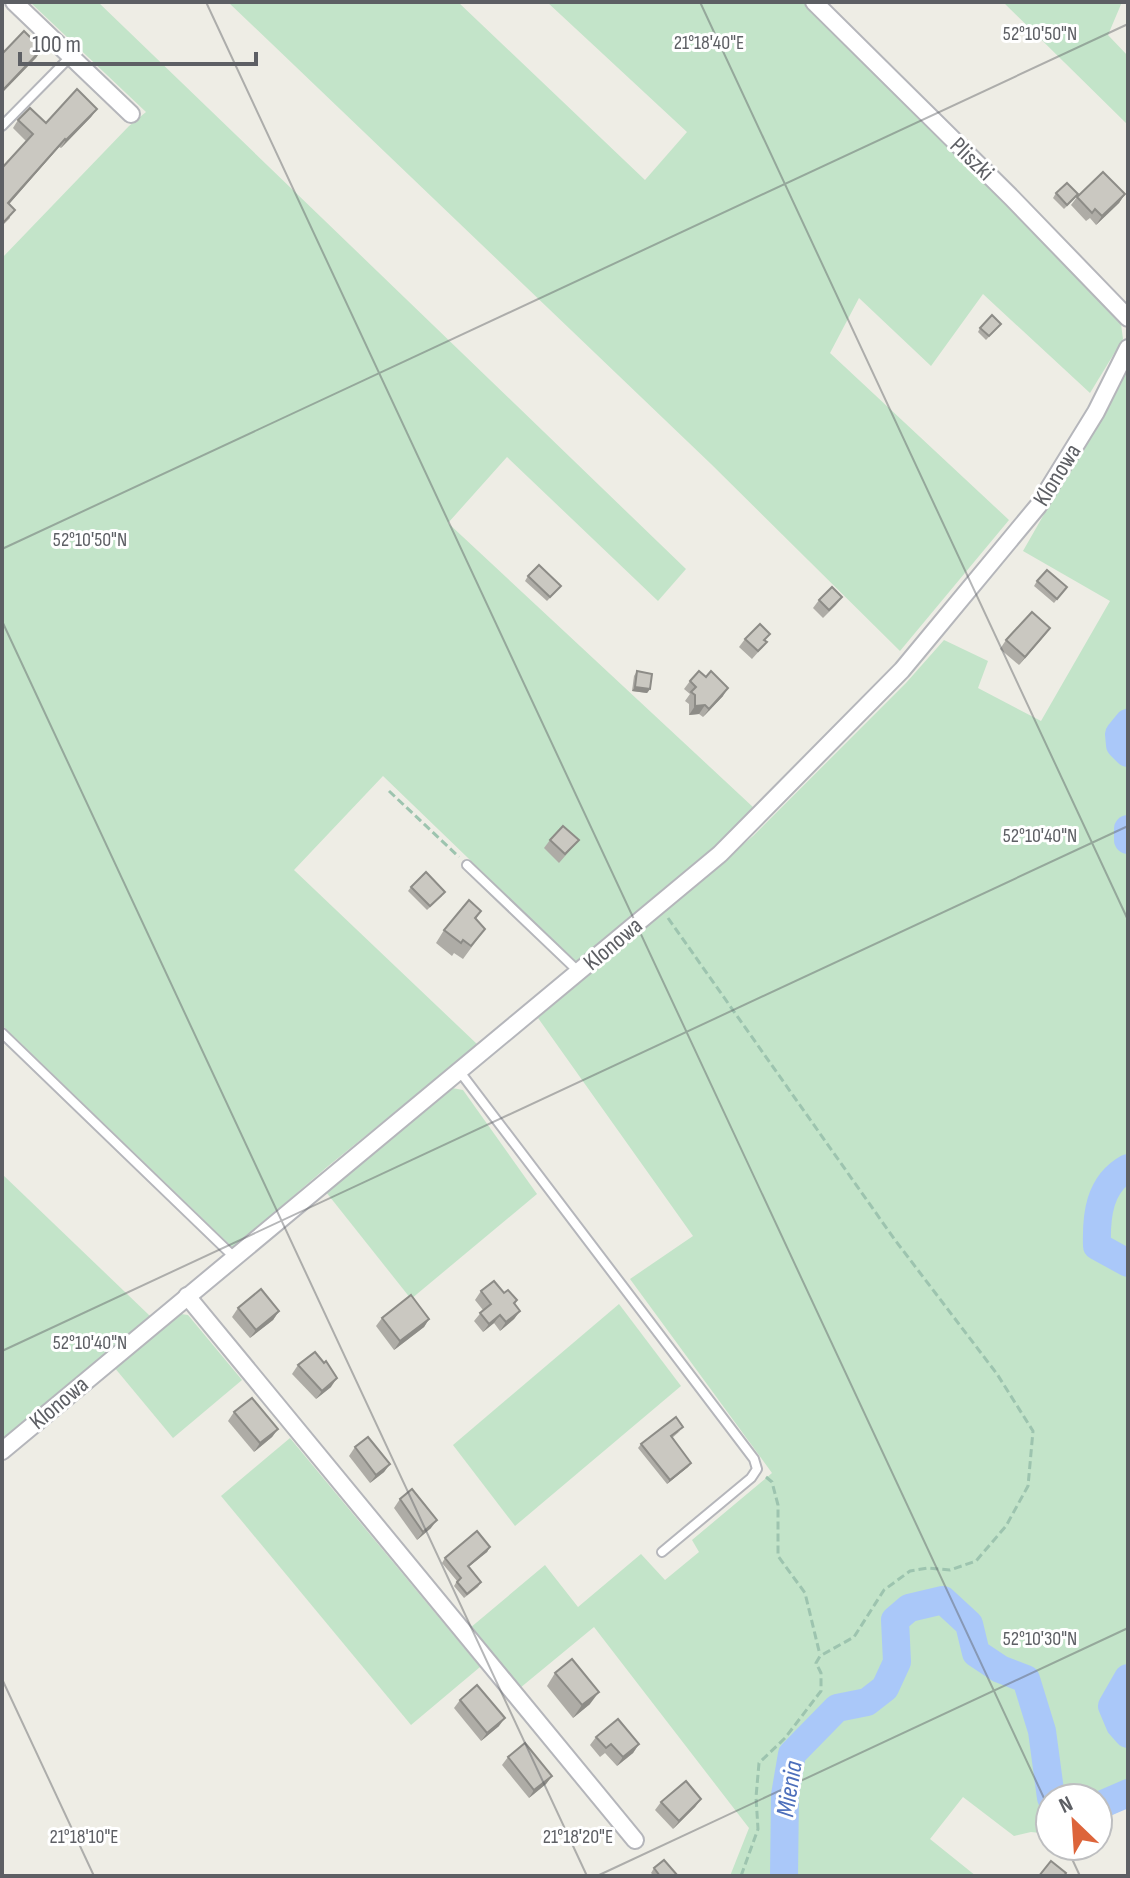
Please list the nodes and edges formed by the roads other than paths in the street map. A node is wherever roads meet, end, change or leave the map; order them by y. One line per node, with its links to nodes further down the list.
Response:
1 (14, 2): 3 (street)
2 (814, 2): 6 (street, Pliszki)
3 (71, 56): 4 (street); 5 (lane)
4 (131, 114)
5 (2, 126)
6 (1128, 318)
7 (1128, 348): 9 (street, Klonowa)
8 (467, 865): 9 (lane)
9 (579, 973): 11 (street, Klonowa)
10 (2, 1033): 12 (lane)
11 (460, 1072): 12 (street, Klonowa); 15 (lane)
12 (233, 1256): 13 (street, Klonowa)
13 (187, 1296): 14 (street, Klonowa); 16 (street)
14 (2, 1451)
15 (662, 1552)
16 (635, 1840)

